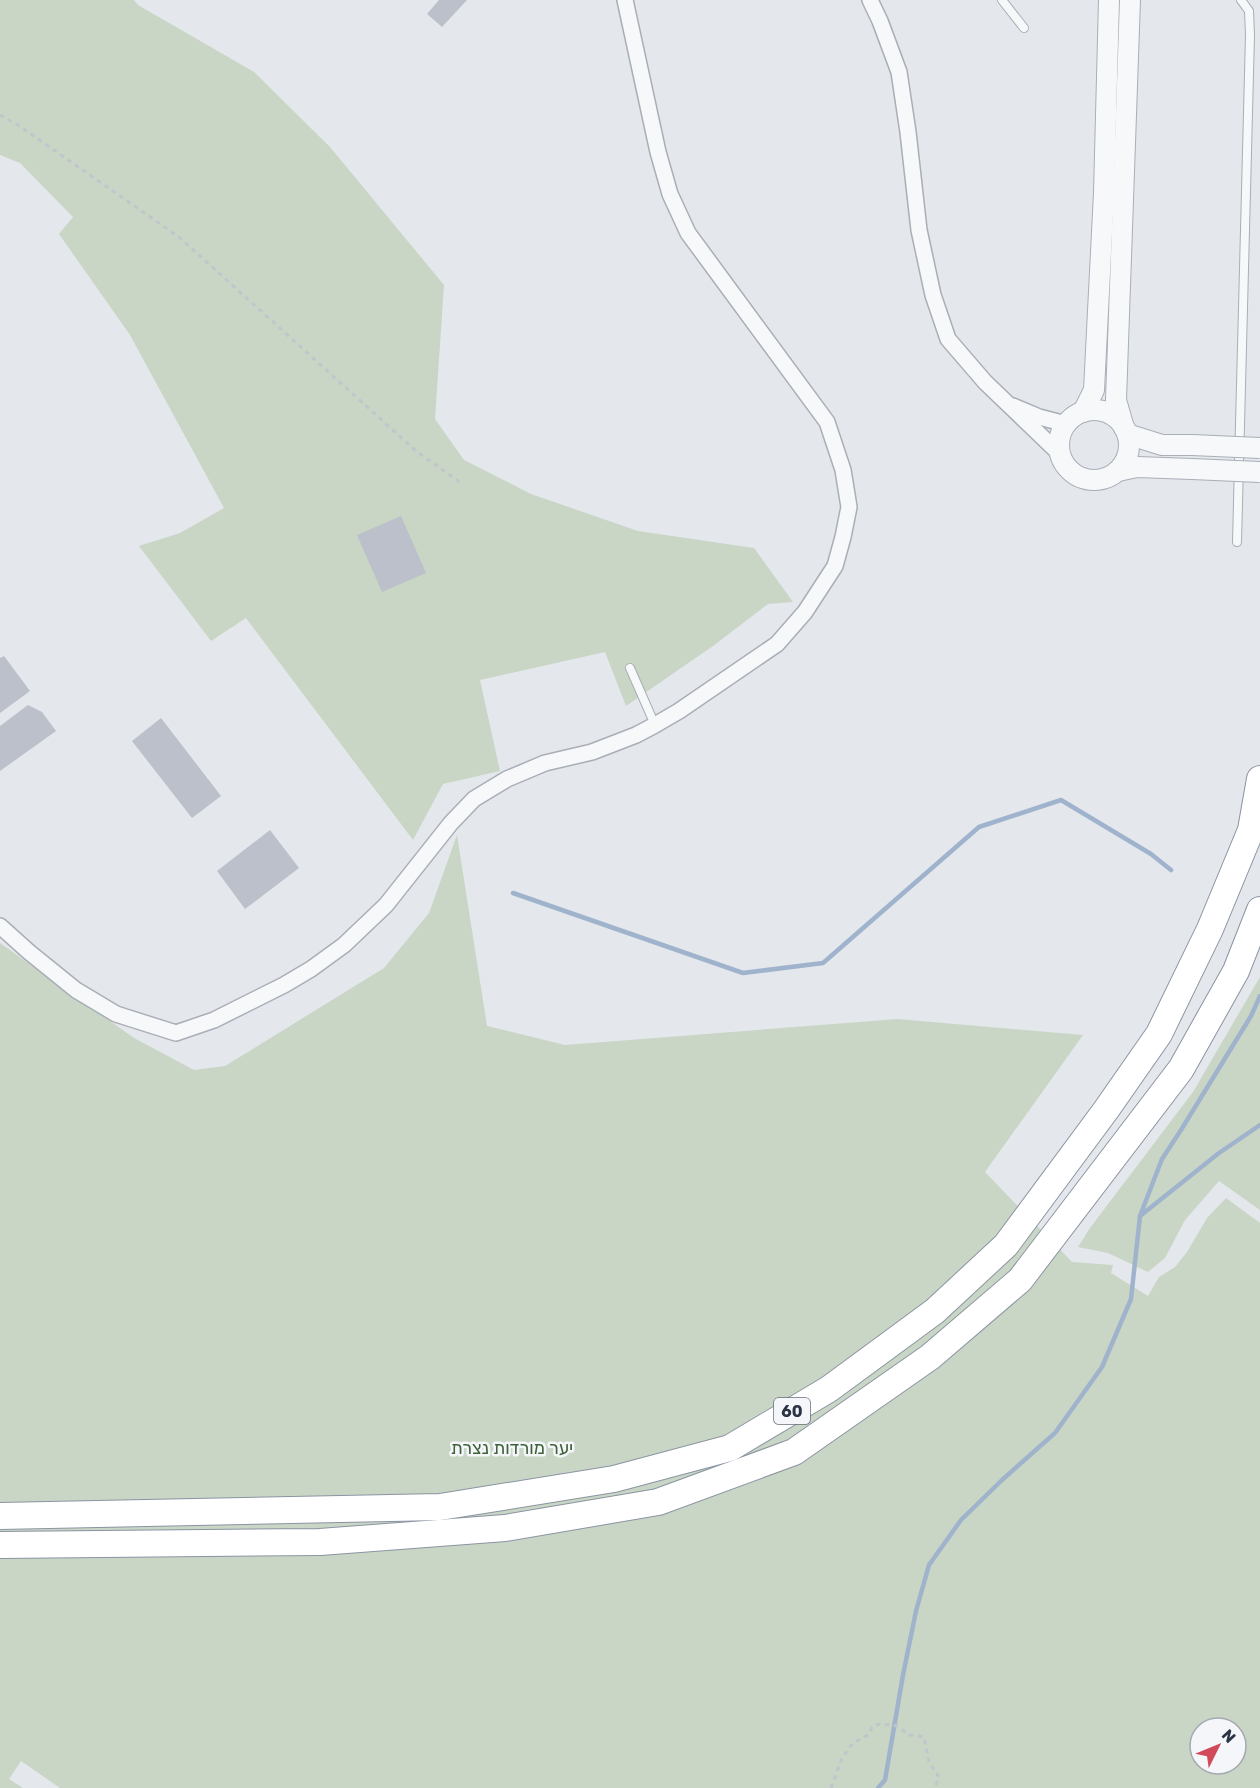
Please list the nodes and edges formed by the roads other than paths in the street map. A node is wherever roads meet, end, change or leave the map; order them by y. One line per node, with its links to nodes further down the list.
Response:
1 (625, 0): 18 (street)
2 (870, 0): 8 (street)
3 (1002, 0): 7 (lane)
4 (1109, 0): 9 (street)
5 (1130, 0): 11 (street)
6 (1241, 0): 16 (lane)
7 (1024, 28)
8 (1005, 402): 10 (street); 13 (street)
9 (1083, 412): 10 (street); 11 (street)
10 (1066, 424): 13 (street)
11 (1126, 431): 12 (street, bridge); 14 (street)
12 (1260, 448)
13 (1061, 455): 14 (street)
14 (1118, 471): 15 (street, bridge)
15 (1260, 472)
16 (1237, 542)
17 (630, 668): 18 (lane)
18 (655, 725): 21 (street)
19 (1260, 779): 22 (highway, 60)
20 (1260, 910): 23 (highway, 60)
21 (0, 926)
22 (0, 1516)
23 (0, 1545)

